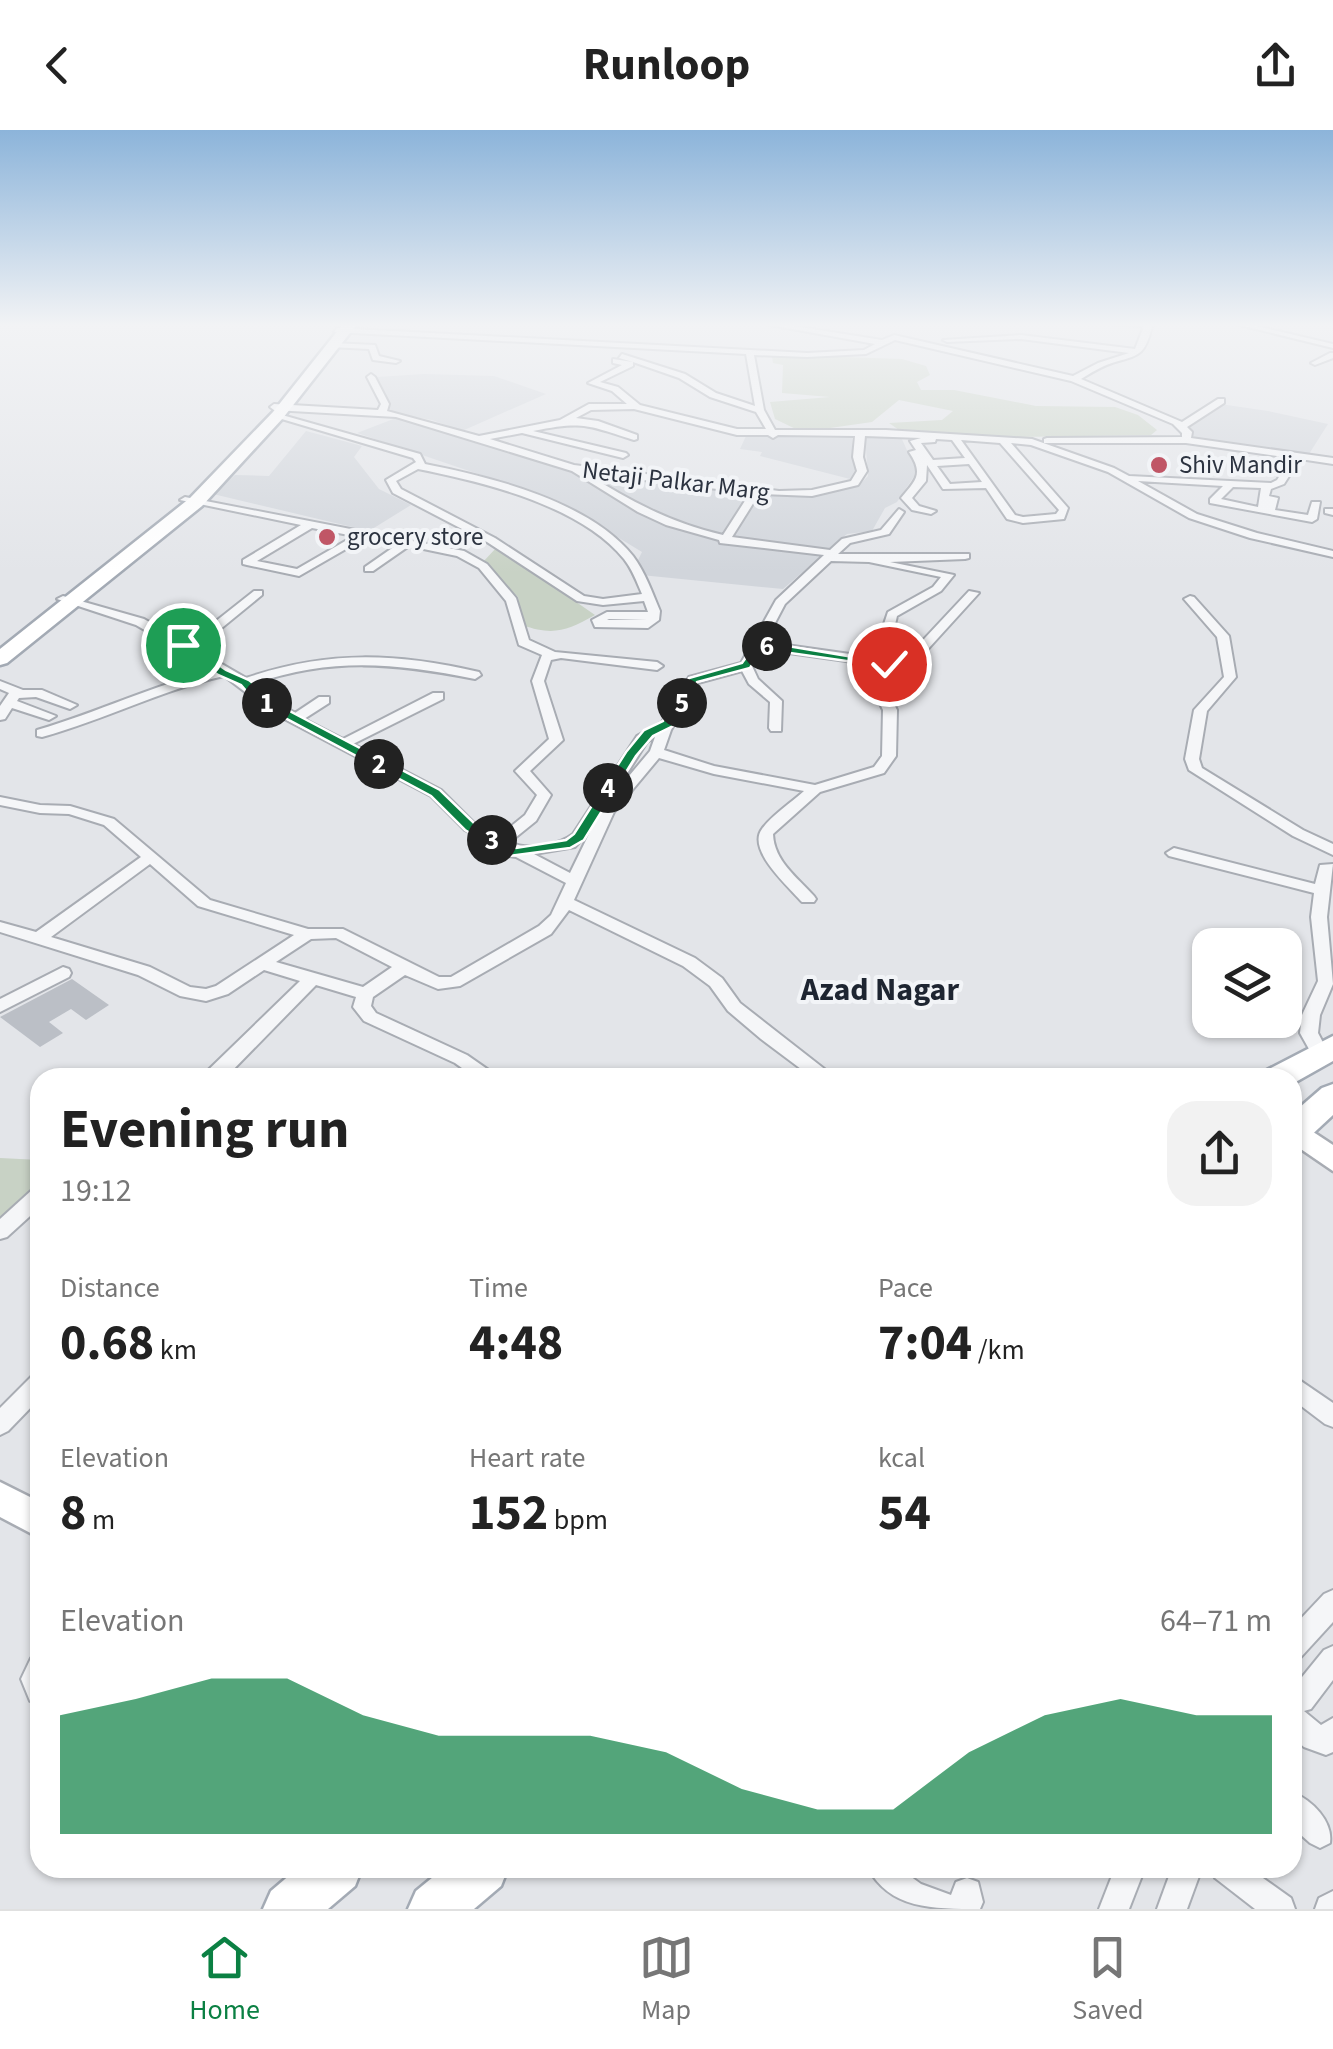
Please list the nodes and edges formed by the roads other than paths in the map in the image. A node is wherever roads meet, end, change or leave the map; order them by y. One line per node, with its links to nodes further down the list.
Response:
1 (280, 407): 9 (main road)
2 (384, 407): 11 (street)
3 (589, 407): 12 (street)
4 (638, 407): 16 (street)
5 (750, 407): 10 (street)
6 (759, 407): 10 (street)
7 (1138, 407): 13 (street)
8 (1212, 407): 13 (street)
9 (278, 410): 11 (street, Netaji Palkar Marg); 29 (street); 39 (main road)
10 (760, 410): 16 (street)
11 (382, 413): 19 (street, Netaji Palkar Marg)
12 (566, 420): 14 (street); 18 (street)
13 (1182, 426): 22 (street)
14 (521, 431): 19 (street); 24 (street)
15 (903, 434): 17 (street); 20 (street); 41 (street)
16 (773, 435): 17 (street)
17 (860, 435): 37 (street, Netaji Palkar Marg)
18 (634, 437)
19 (478, 439): 30 (street, Netaji Palkar Marg)
20 (955, 439): 21 (street); 26 (street); 28 (street)
21 (1003, 440): 23 (street); 38 (street)
22 (1186, 440): 23 (street); 25 (street)
23 (1032, 442): 32 (street)
24 (623, 454)
25 (1297, 456): 27 (street); 35 (street)
26 (927, 459): 28 (street); 31 (street)
27 (1333, 461)
28 (972, 462): 31 (street); 34 (street)
29 (418, 466): 54 (street); 54 (street)
30 (573, 468): 37 (street, Netaji Palkar Marg); 45 (street)
31 (937, 474): 36 (street)
32 (1126, 477): 33 (street); 47 (street)
33 (1230, 484): 35 (street); 35 (street)
34 (988, 485): 36 (street); 38 (street)
35 (1270, 486): 40 (street)
36 (947, 487): 38 (street)
37 (756, 491): 45 (street)
38 (997, 496)
39 (190, 501): 43 (street); 56 (main road)
40 (1316, 504)
41 (931, 510)
42 (900, 512): 48 (street)
43 (312, 523): 44 (street); 44 (street)
44 (366, 533): 46 (street)
45 (724, 540): 48 (street)
46 (408, 542): 51 (street); 61 (street)
47 (1333, 554)
48 (830, 555): 50 (street); 58 (street)
49 (965, 556): 50 (street)
50 (874, 562): 63 (street)
51 (369, 569)
52 (258, 593): 60 (street)
53 (973, 593): 63 (street)
54 (648, 597): 57 (street)
55 (1190, 599): 87 (street)
56 (68, 600): 59 (main road); 60 (street); 62 (main road)
57 (654, 616)
58 (758, 645): 63 (street); 65 (street)
59 (0, 648)
60 (189, 649): 66 (street)
61 (552, 655): 64 (street); 86 (street)
62 (0, 660)
63 (866, 662): 84 (street)
64 (656, 666)
65 (746, 666): 79 (street); 80 (street)
66 (222, 672): 68 (street); 81 (street)
67 (475, 674): 68 (street)
68 (245, 682): 78 (street)
69 (0, 684): 73 (street)
70 (53, 684): 71 (street)
71 (38, 693): 73 (street); 75 (street)
72 (438, 696): 82 (street)
73 (13, 698): 76 (street); 77 (street)
74 (324, 700): 78 (street)
75 (70, 705)
76 (0, 716)
77 (49, 716)
78 (295, 719): 82 (street)
79 (668, 724): 83 (street); 86 (street)
80 (776, 728)
81 (42, 733)
82 (343, 744): 86 (street)
83 (657, 752): 84 (street); 91 (street)
84 (815, 788): 93 (street)
85 (0, 801): 89 (street)
86 (506, 848): 91 (street)
87 (1333, 850)
88 (1174, 853): 92 (street)
89 (150, 857): 96 (street); 97 (street)
90 (1333, 868): 92 (street)
91 (573, 882): 94 (street)
92 (1322, 890): 104 (street)
93 (808, 899)
94 (567, 903): 99 (street); 107 (street)
95 (0, 927): 97 (street)
96 (307, 934): 98 (street); 99 (street)
97 (39, 938): 98 (street)
98 (261, 963): 101 (street)
99 (404, 967): 102 (street)
100 (64, 973): 103 (street)
101 (311, 980): 102 (street); 105 (street)
102 (365, 994): 106 (street)
103 (0, 1006)
104 (1326, 1050): 108 (main road)
105 (224, 1068)
106 (476, 1068)
107 (813, 1068)
108 (1295, 1068)
109 (1333, 1096): 110 (main road)
110 (1302, 1123)
111 (1302, 1136): 112 (main road)
112 (1333, 1160)
113 (30, 1204): 114 (street)
114 (0, 1230)
115 (30, 1394): 117 (street)
116 (1302, 1394): 118 (street)
117 (0, 1424)
118 (1332, 1424)
119 (0, 1498): 120 (main road)
120 (30, 1514)
121 (1333, 1603): 122 (street)
122 (1302, 1637)
123 (1309, 1693): 124 (street)
124 (1333, 1732)
125 (1302, 1816): 126 (street)
126 (1320, 1833)
127 (325, 1878): 134 (main road)
128 (471, 1878): 135 (main road)
129 (887, 1878): 133 (street)
130 (1126, 1878): 136 (street)
131 (1183, 1878): 137 (street)
132 (1238, 1878): 138 (street)
133 (956, 1904)
134 (289, 1909)
135 (434, 1909)
136 (1114, 1909)
137 (1172, 1909)
138 (1280, 1909)

